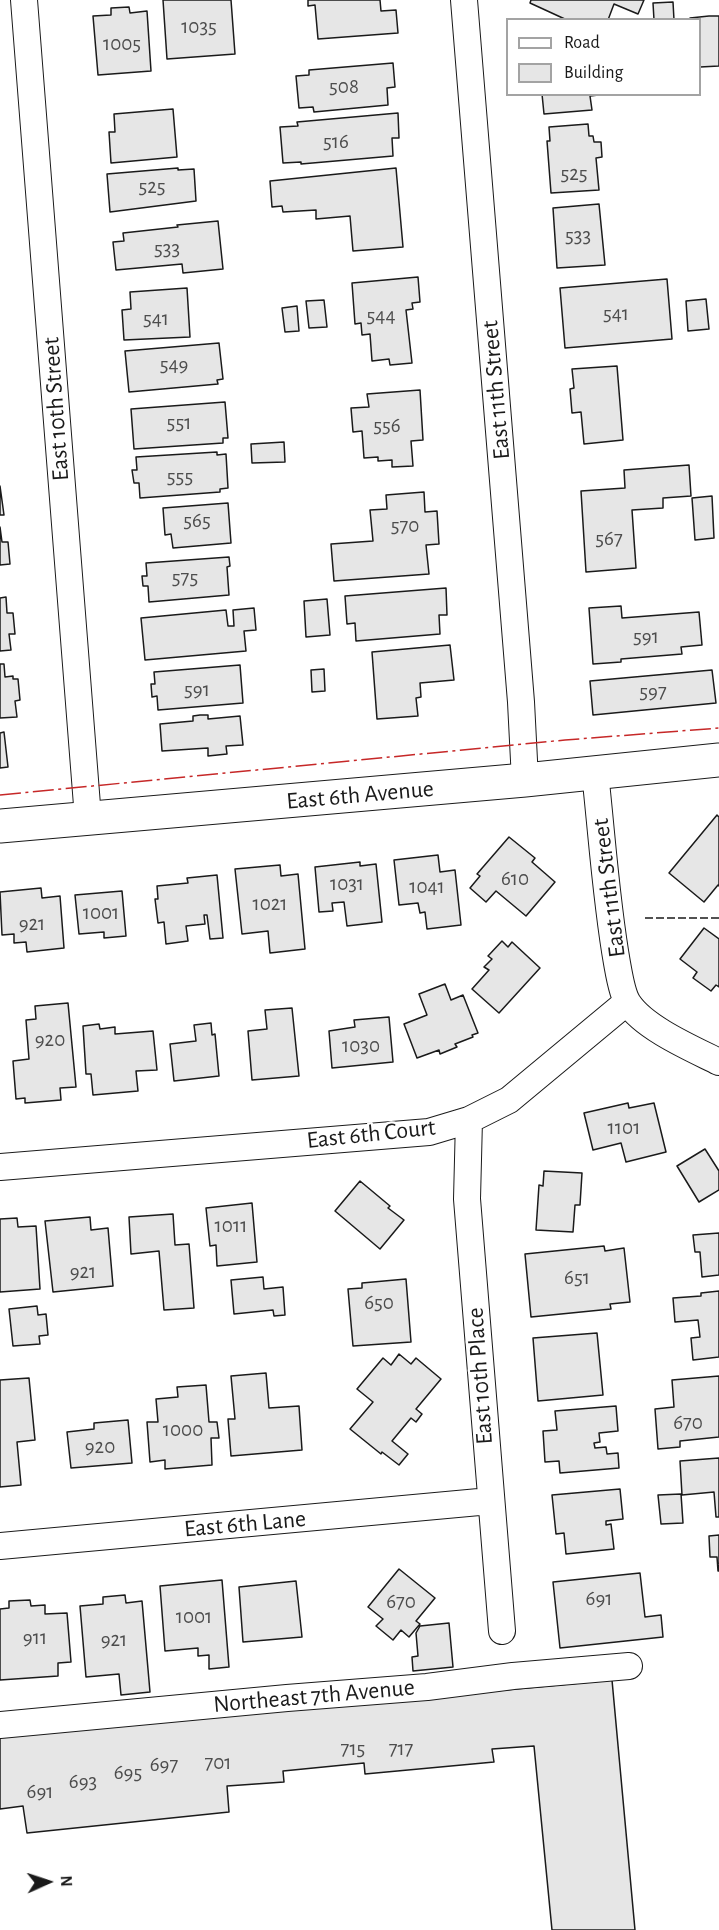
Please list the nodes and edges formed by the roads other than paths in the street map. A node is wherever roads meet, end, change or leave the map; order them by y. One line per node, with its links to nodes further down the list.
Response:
1 (24, 0): 6 (street, East 10th Street)
2 (464, 0): 5 (street, East 11th Street)
3 (719, 760): 4 (street, East 6th Avenue)
4 (596, 773): 5 (street, East 6th Avenue); 8 (street, East 11th Street)
5 (525, 780): 6 (street, East 6th Avenue)
6 (88, 818): 7 (street, East 6th Avenue)
7 (0, 826)
8 (627, 1002): 9 (street); 10 (street, East 6th Court)
9 (719, 1062)
10 (469, 1120): 11 (street, East 6th Court); 12 (street, East 10th Place)
11 (0, 1167)
12 (490, 1501): 13 (street, East 6th Lane); 14 (street, East 10th Place)
13 (0, 1546)
14 (502, 1631)
15 (629, 1666): 16 (street, Northeast 7th Avenue)
16 (0, 1725)

